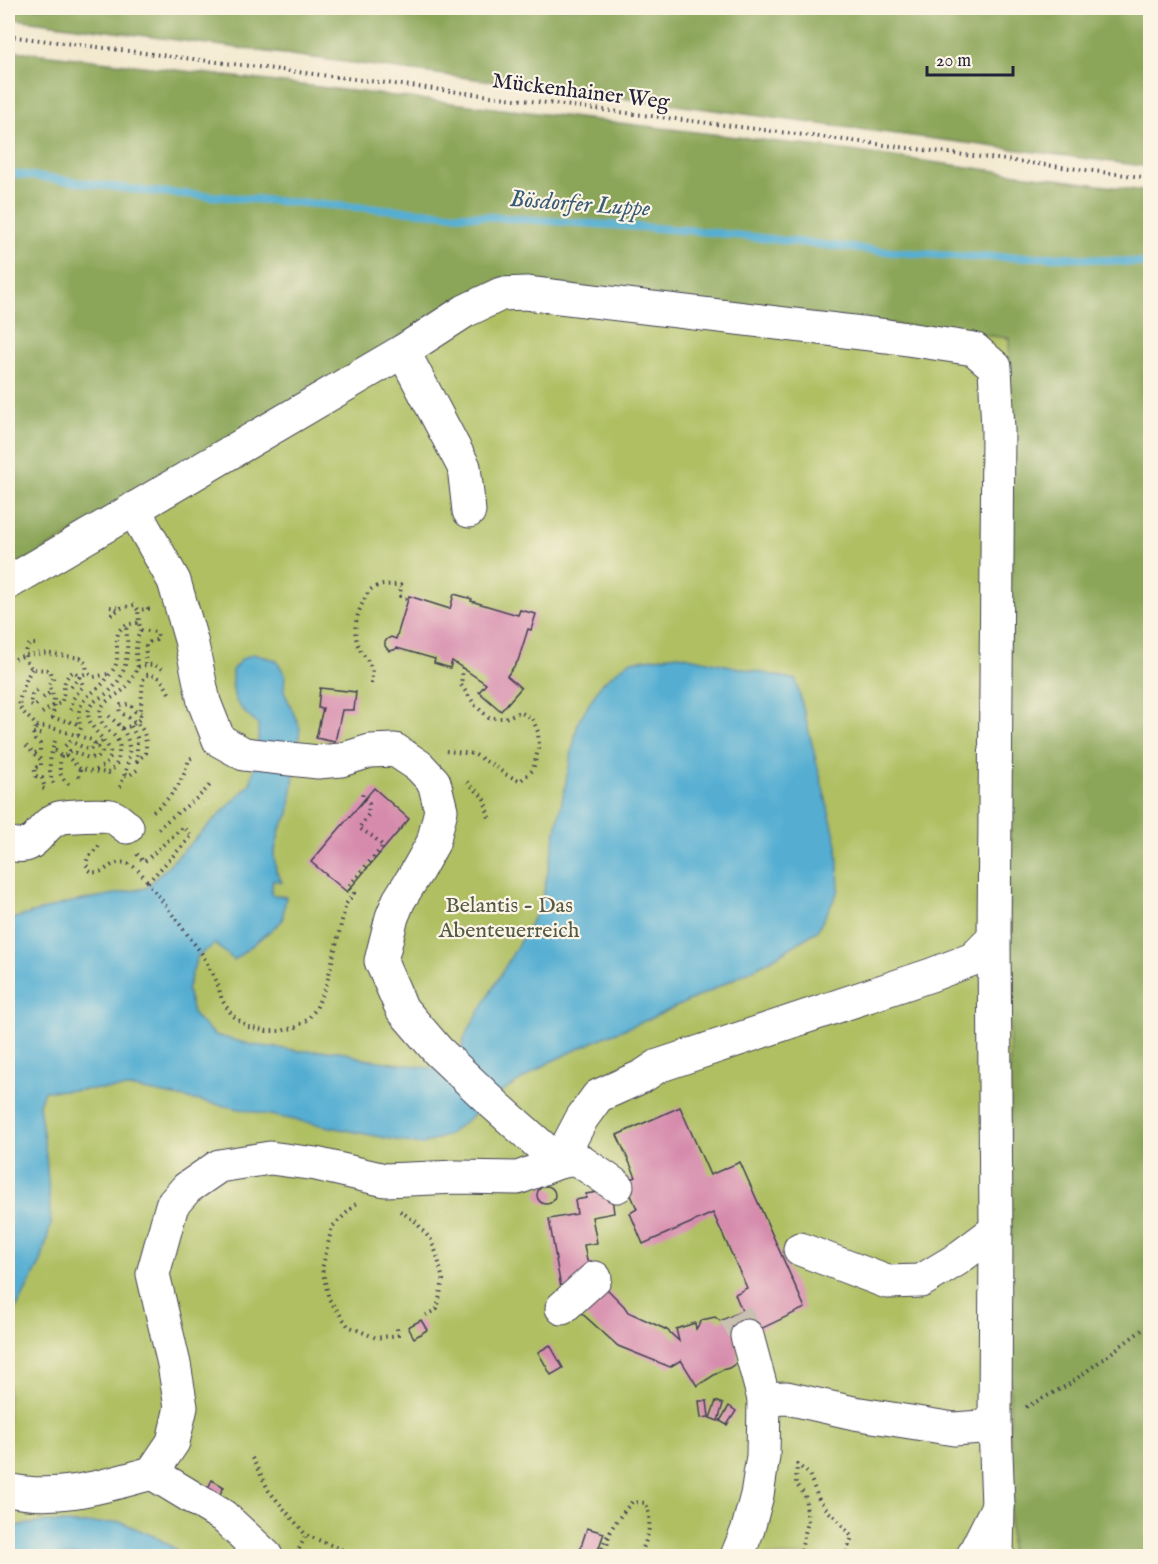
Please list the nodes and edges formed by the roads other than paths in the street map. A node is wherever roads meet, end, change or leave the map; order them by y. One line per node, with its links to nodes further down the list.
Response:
1 (403, 351): 2 (street); 3 (street); 7 (street)
2 (135, 508): 4 (street); 8 (street)
3 (469, 511)
4 (8, 584)
5 (140, 836): 6 (street)
6 (8, 843)
7 (994, 938): 8 (street); 10 (street)
8 (559, 1162): 9 (street); 17 (street)
9 (617, 1186)
10 (996, 1230): 11 (street); 16 (street)
11 (800, 1250)
12 (595, 1278): 13 (street)
13 (562, 1308)
14 (747, 1336): 15 (street)
15 (764, 1399): 16 (street); 21 (street)
16 (1007, 1418): 19 (street)
17 (152, 1473): 18 (street); 20 (street)
18 (8, 1490)
19 (998, 1506): 22 (street); 23 (street)
20 (266, 1557)
21 (737, 1557)
22 (974, 1557)
23 (997, 1557)

